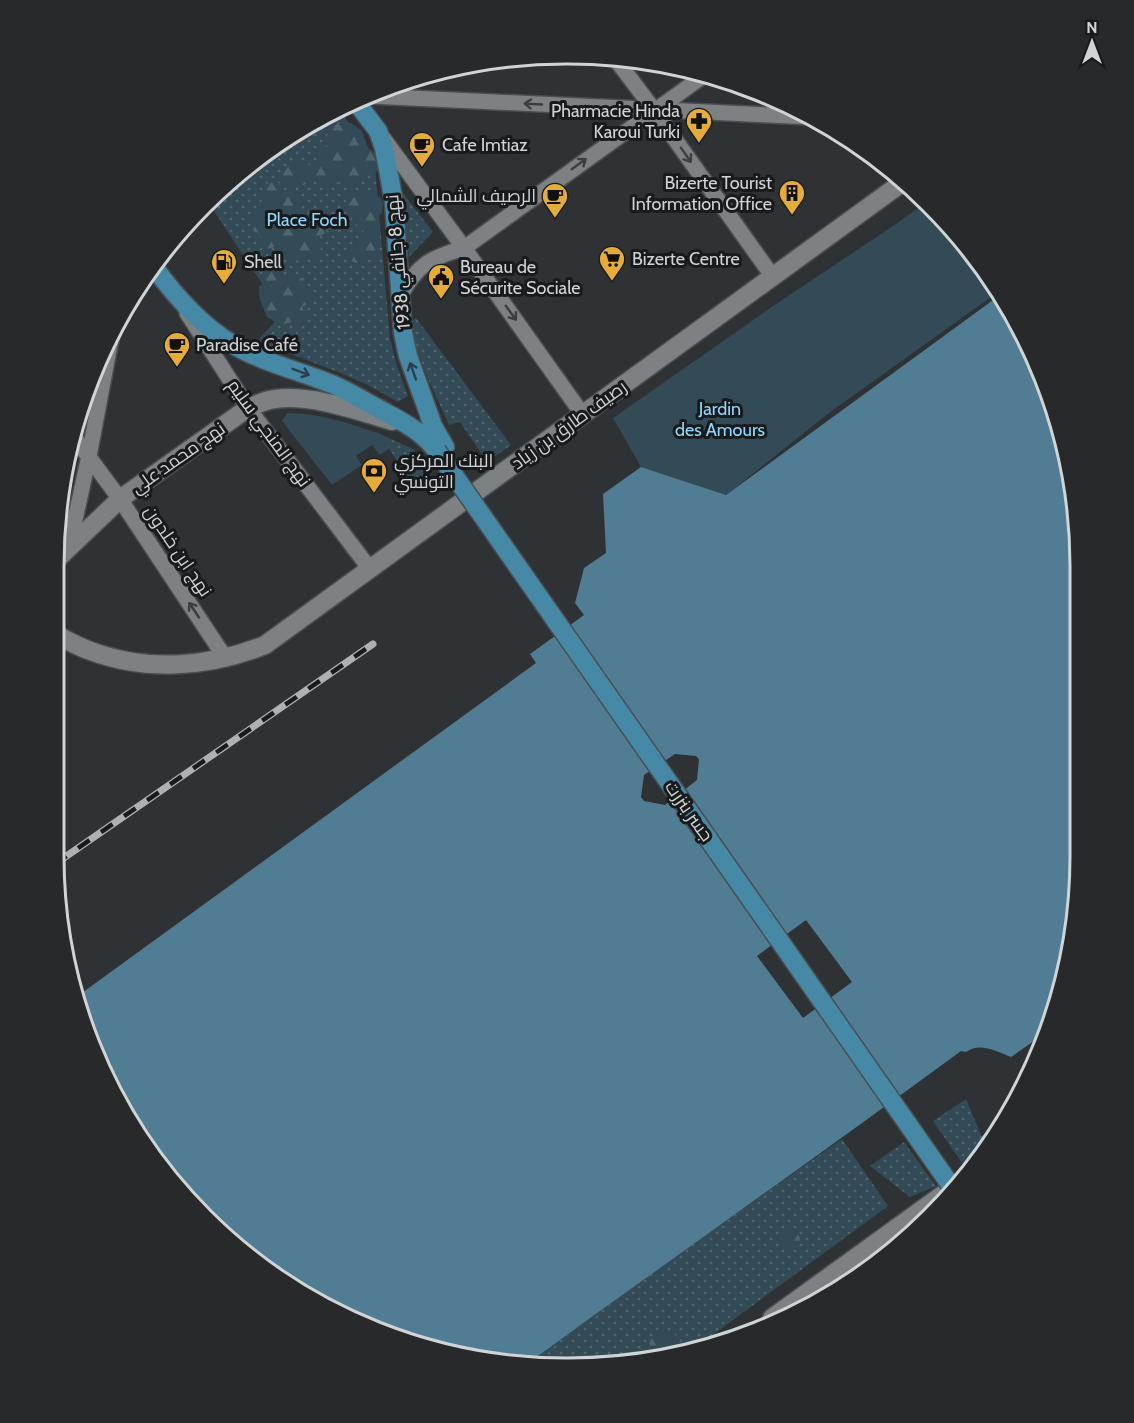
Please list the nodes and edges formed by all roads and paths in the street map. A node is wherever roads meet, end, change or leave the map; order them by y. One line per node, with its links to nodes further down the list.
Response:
1 (622, 68): 5 (street)
2 (695, 82): 5 (street)
3 (390, 97): 5 (street, one-way to 3)
4 (361, 109): 7 (main road, نهج 8 جانفي 1938)
5 (654, 110): 6 (street); 9 (street, one-way to 5); 11 (street, one-way to 11)
6 (789, 116)
7 (378, 131): 9 (street); 13 (main road, نهج 8 جانفي 1938)
8 (896, 187): 11 (main road, رصيف طارق بن زياد)
9 (464, 248): 13 (street); 16 (street, one-way to 16)
10 (159, 274): 12 (main road, نهج المنجي سليم)
11 (772, 277): 16 (main road, رصيف طارق بن زياد)
12 (174, 293): 15 (street, نهج المنجي سليم); 17 (main road, نهج المنجي سليم, one-way to 17)
13 (400, 296): 17 (main road, نهج 8 جانفي 1938, one-way to 13)
14 (105, 370): 20 (street)
15 (248, 408): 17 (main road, نهج محمد علي); 21 (main road, نهج محمد علي); 24 (street, نهج المنجي سليم)
16 (583, 415): 24 (main road, رصيف طارق بن زياد)
17 (421, 429): 19 (main road, جسر بنزرت)
18 (80, 445): 20 (street, نهج ابن خلدون)
19 (441, 449): 27 (main road, جسر بنزرت); 28 (main road, جسر بنزرت, bridge)
20 (89, 456): 21 (street, نهج ابن خلدون); 22 (street)
21 (120, 499): 22 (main road); 26 (street, نهج ابن خلدون, one-way to 21)
22 (69, 547): 23 (main road)
23 (65, 551)
24 (370, 569): 26 (main road, رصيف طارق بن زياد)
25 (64, 638): 26 (main road, رصيف طارق بن زياد)
26 (226, 659)
27 (955, 1175)
28 (949, 1182)
29 (926, 1207): 30 (main road)
30 (832, 1275): 31 (main road); 32 (main road)
31 (828, 1285)
32 (789, 1307)

